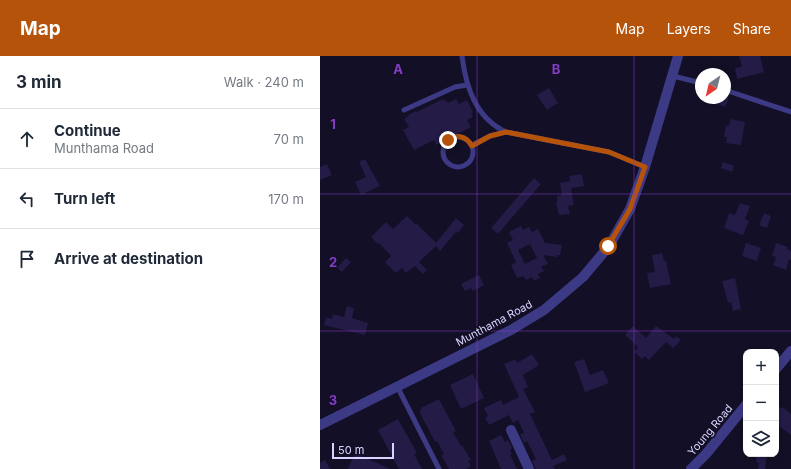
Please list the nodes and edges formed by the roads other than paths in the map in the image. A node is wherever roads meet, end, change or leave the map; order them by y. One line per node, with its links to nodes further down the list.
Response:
1 (462, 56): 5 (lane)
2 (678, 56): 3 (street, Munthama Road)
3 (673, 76): 4 (lane); 11 (street, Munthama Road)
4 (695, 82)
5 (467, 85): 7 (lane); 9 (lane)
6 (731, 92): 8 (lane)
7 (404, 110)
8 (791, 112)
9 (506, 132): 10 (lane); 11 (lane)
10 (472, 146): 10 (lane)
11 (645, 167): 14 (street, Munthama Road)
12 (791, 351): 13 (street)
13 (779, 365)
14 (397, 386): 16 (street, Munthama Road); 18 (lane)
15 (743, 409): 20 (street, Young Road)
16 (320, 425)
17 (511, 430): 19 (street)
18 (439, 469)
19 (529, 469)
20 (691, 469)

